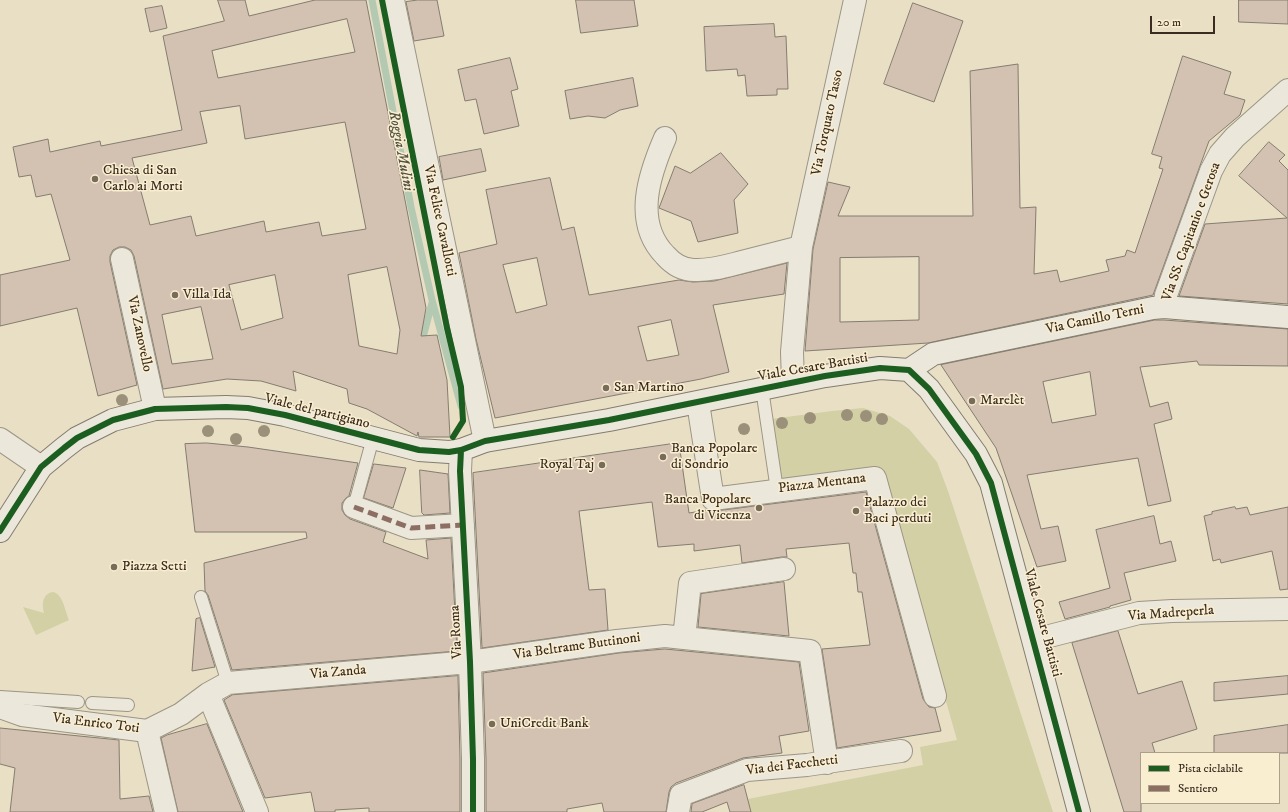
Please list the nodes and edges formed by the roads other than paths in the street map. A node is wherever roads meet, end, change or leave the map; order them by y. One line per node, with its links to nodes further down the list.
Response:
1 (392, 0): 16 (street, Via Felice Cavallotti)
2 (855, 0): 5 (street, Via Torquato Tasso)
3 (1288, 90): 7 (street, Via SS. Capitanio e Gerosa)
4 (665, 138): 5 (street)
5 (801, 247): 10 (street, Via Torquato Tasso)
6 (122, 259): 13 (street, Via Zanovello)
7 (1164, 307): 8 (street, Via Camillo Terni); 9 (street, Via Camillo Terni)
8 (1288, 317)
9 (909, 370): 10 (street, Viale Cesare Battisti); 27 (street, Viale Cesare Battisti)
10 (793, 382): 11 (street, Viale Cesare Battisti)
11 (762, 389): 12 (street, Viale Cesare Battisti); 19 (lane)
12 (698, 403): 16 (street, Viale Cesare Battisti); 19 (street, Piazza Mentana)
13 (155, 409): 14 (street, Viale del partigiano); 18 (street, Viale del partigiano)
14 (373, 438): 17 (street, Viale del partigiano); 20 (lane)
15 (0, 439): 18 (street)
16 (485, 442): 17 (street, Viale del partigiano)
17 (461, 450): 21 (street, Via Roma)
18 (41, 467): 22 (street, Viale del partigiano)
19 (777, 490): 31 (street, Piazza Mentana)
20 (354, 507): 21 (street)
21 (463, 525): 28 (street, Via Roma)
22 (0, 532)
23 (784, 569): 26 (street)
24 (202, 597): 29 (lane)
25 (1288, 609): 27 (street, Via Madreperla)
26 (684, 638): 28 (street, Via Beltrame Buttinoni); 39 (street, Via Beltrame Buttinoni)
27 (1034, 640): 44 (street, Viale Cesare Battisti)
28 (470, 662): 29 (street, Via Zanda); 42 (street, Via Roma)
29 (228, 682): 30 (street, Via Zanda)
30 (208, 694): 37 (street, Via Enrico Toti); 41 (street)
31 (935, 696)
32 (0, 697): 33 (lane)
33 (78, 702)
34 (92, 702): 35 (lane)
35 (128, 705)
36 (0, 707): 37 (street, Via Enrico Toti)
37 (147, 730): 40 (street)
38 (901, 751): 39 (street, Via dei Facchetti)
39 (827, 762): 43 (street, Via dei Facchetti)
40 (166, 812)
41 (257, 812)
42 (473, 812)
43 (678, 812)
44 (1079, 812)

